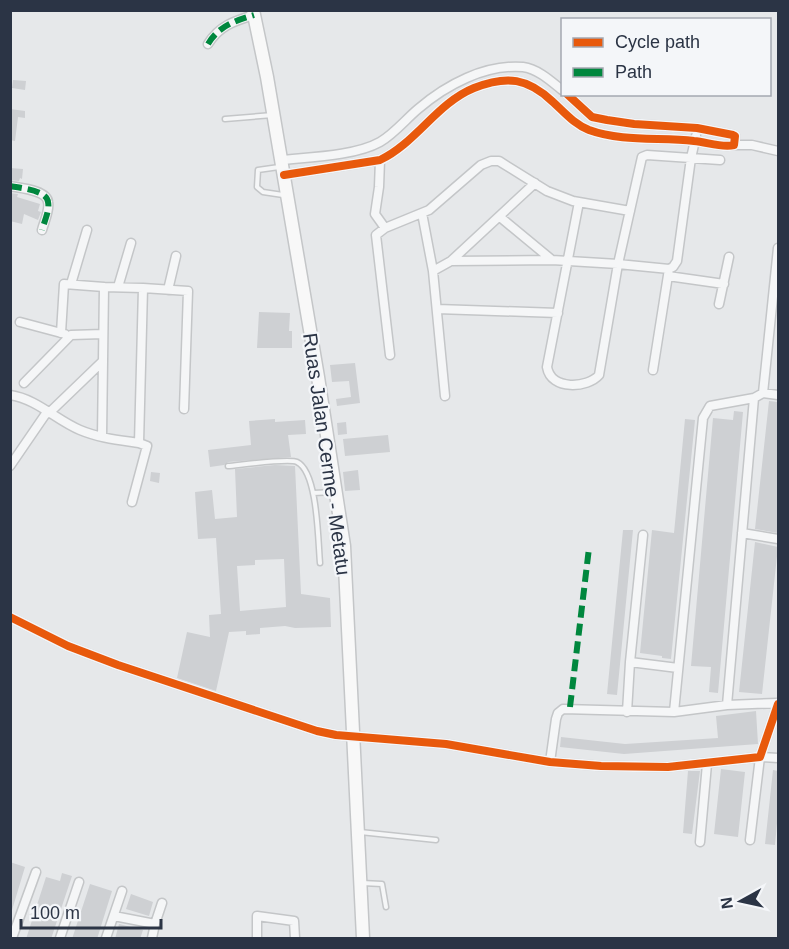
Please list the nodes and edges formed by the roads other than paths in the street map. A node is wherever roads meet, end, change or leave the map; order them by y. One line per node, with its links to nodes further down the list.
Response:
1 (254, 13): 2 (street); 10 (main road, Ruas Jalan Cerme - Metatu)
2 (208, 44)
3 (524, 67): 4 (street); 5 (street); 7 (street)
4 (518, 80): 8 (street); 14 (street)
5 (561, 89)
6 (569, 96): 13 (street)
7 (431, 98): 8 (street); 9 (street)
8 (441, 111): 12 (street)
9 (414, 112): 12 (street); 20 (street)
10 (273, 115): 11 (lane); 20 (main road, Ruas Jalan Cerme - Metatu)
11 (225, 119)
12 (424, 125): 18 (street)
13 (698, 128): 14 (street); 15 (street)
14 (696, 141): 15 (street); 17 (street)
15 (734, 145): 16 (street)
16 (778, 151)
17 (691, 158): 19 (street); 25 (street); 40 (street)
18 (380, 160): 20 (street); 28 (street)
19 (720, 160)
20 (282, 167): 23 (main road, Ruas Jalan Cerme - Metatu); 23 (lane)
21 (535, 183): 24 (street); 26 (street); 27 (street)
22 (10, 186): 29 (street)
23 (287, 195): 70 (main road, Ruas Jalan Cerme - Metatu)
24 (579, 202): 25 (street); 37 (street)
25 (630, 211): 38 (street)
26 (422, 213): 28 (street); 39 (street)
27 (500, 217): 35 (street); 36 (street)
28 (385, 228): 54 (street)
29 (42, 230)
30 (87, 230): 41 (street)
31 (130, 243): 44 (street)
32 (778, 248): 58 (street)
33 (176, 256): 46 (street)
34 (729, 257): 42 (street)
35 (552, 260): 36 (street); 37 (street)
36 (451, 261): 39 (street)
37 (568, 262): 38 (street); 49 (street)
38 (618, 264): 40 (street); 49 (street)
39 (433, 271): 48 (street)
40 (669, 272): 42 (street); 56 (street)
41 (71, 284): 43 (street); 51 (street)
42 (723, 284): 47 (street)
43 (104, 286): 44 (street); 52 (street)
44 (118, 287): 45 (street)
45 (143, 288): 46 (street); 66 (street)
46 (168, 290): 63 (street)
47 (719, 304)
48 (437, 309): 49 (street); 61 (street)
49 (558, 313)
50 (20, 322): 51 (street)
51 (62, 333): 53 (street)
52 (104, 334): 53 (street); 55 (street)
53 (71, 335): 57 (street)
54 (390, 355)
55 (103, 361): 64 (street); 65 (street)
56 (653, 370)
57 (24, 383)
58 (763, 393): 60 (street); 62 (street)
59 (10, 395): 64 (street)
60 (778, 395)
61 (445, 396)
62 (754, 398): 72 (street); 78 (street)
63 (184, 409)
64 (47, 413): 65 (street); 67 (street)
65 (102, 437): 66 (street)
66 (139, 443): 71 (street)
67 (10, 466)
68 (228, 466): 69 (lane)
69 (313, 492): 70 (lane); 75 (lane)
70 (335, 492): 83 (main road, Ruas Jalan Cerme - Metatu)
71 (132, 502)
72 (742, 533): 74 (street); 80 (street)
73 (643, 535): 77 (street)
74 (778, 539)
75 (320, 563)
76 (10, 617): 83 (street)
77 (630, 662): 78 (street); 81 (street)
78 (678, 668): 82 (street)
79 (778, 704): 80 (street); 84 (street)
80 (727, 705): 82 (street)
81 (627, 712): 82 (street); 86 (street)
82 (674, 712)
83 (353, 737): 86 (street); 88 (main road, Ruas Jalan Cerme - Metatu)
84 (760, 757): 85 (street); 87 (street); 90 (street)
85 (778, 758)
86 (550, 762): 87 (street)
87 (707, 764): 91 (street)
88 (359, 832): 89 (lane); 94 (main road, Ruas Jalan Cerme - Metatu)
89 (436, 840)
90 (750, 840)
91 (700, 842)
92 (36, 873): 100 (street)
93 (80, 882): 101 (street)
94 (361, 883): 97 (lane); 106 (main road, Ruas Jalan Cerme - Metatu)
95 (122, 891): 98 (street)
96 (162, 903): 99 (street)
97 (386, 907)
98 (114, 916): 99 (street); 102 (street)
99 (155, 924): 103 (street)
100 (12, 939)
101 (60, 939)
102 (106, 939)
103 (152, 939)
104 (257, 939): 105 (street)
105 (295, 939)
106 (363, 939)

